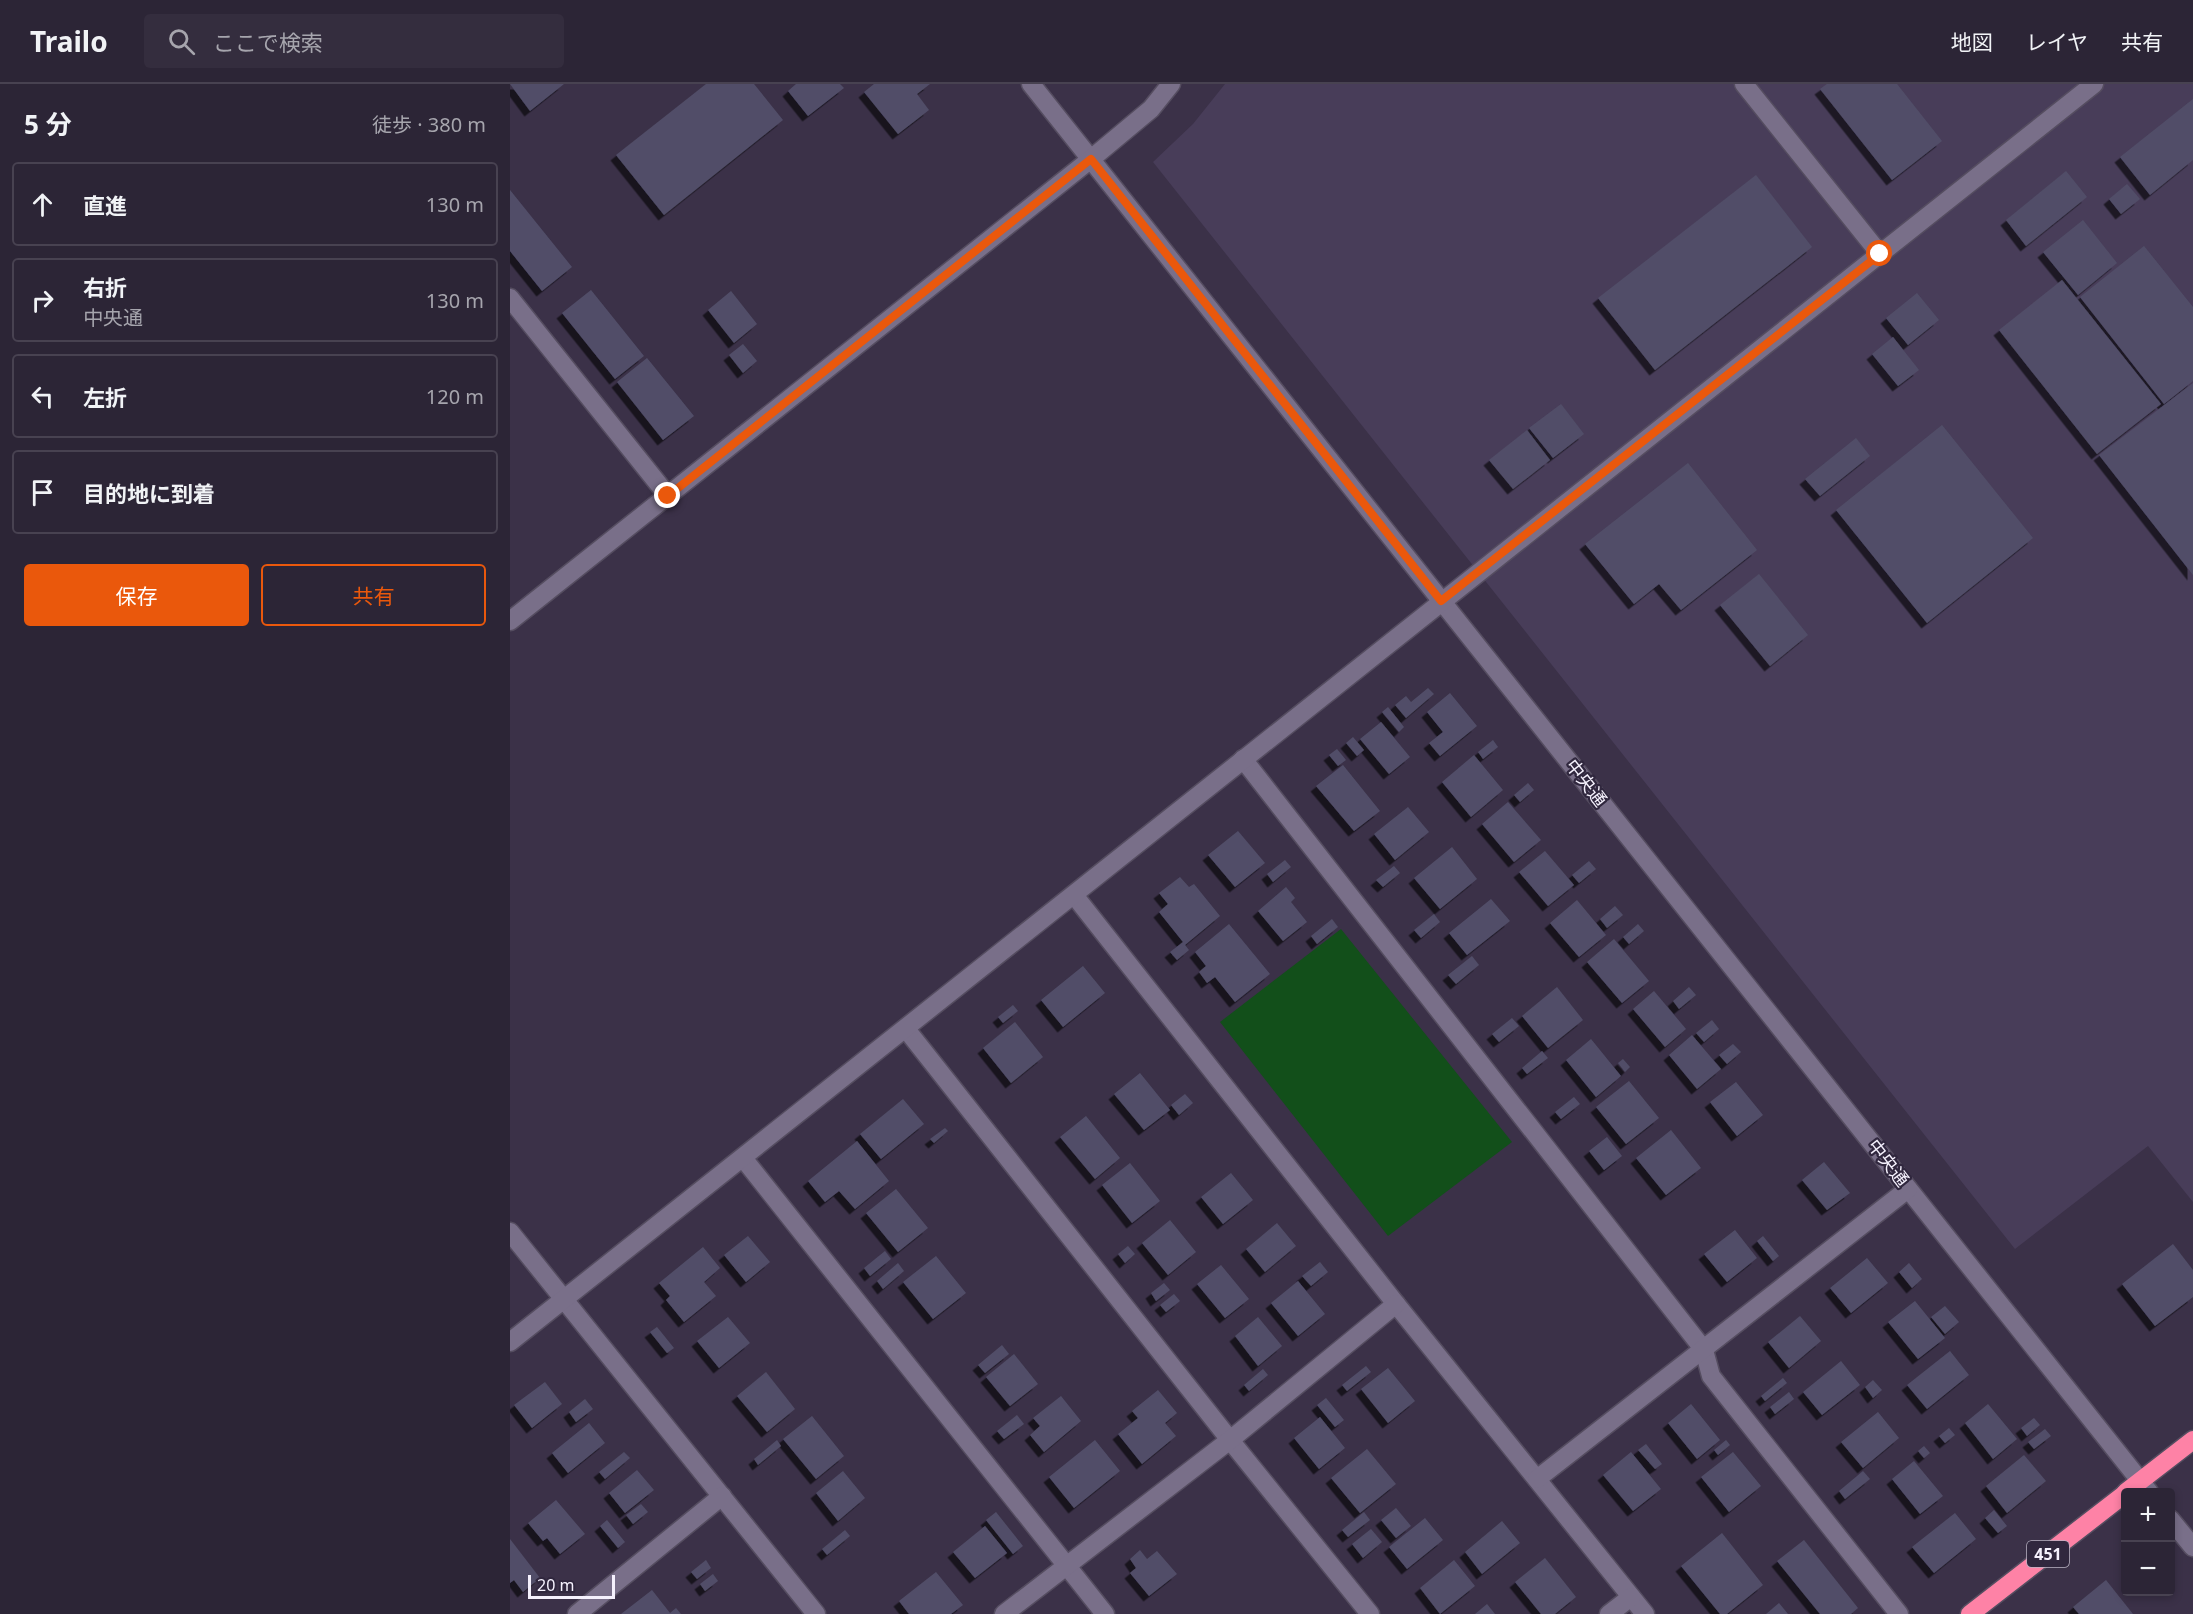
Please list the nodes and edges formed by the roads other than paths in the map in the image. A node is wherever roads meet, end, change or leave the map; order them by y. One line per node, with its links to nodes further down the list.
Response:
1 (1031, 84): 5 (street, 中央通)
2 (1172, 84): 5 (street)
3 (1744, 84): 6 (street)
4 (2094, 84): 6 (street)
5 (1091, 159): 8 (street); 9 (street, 中央通)
6 (1880, 254): 9 (street)
7 (510, 298): 8 (street)
8 (668, 496): 10 (street)
9 (1441, 601): 11 (street); 15 (street, 中央通)
10 (510, 621)
11 (1243, 759): 12 (street); 20 (street)
12 (1074, 895): 13 (street); 18 (street)
13 (906, 1029): 14 (street); 21 (street)
14 (743, 1158): 17 (street); 30 (street)
15 (1908, 1189): 20 (street); 24 (street, 中央通)
16 (510, 1232): 17 (street)
17 (564, 1299): 19 (street); 26 (street)
18 (1396, 1304): 21 (street); 23 (street)
19 (510, 1342)
20 (1704, 1350): 23 (street); 39 (street)
21 (1230, 1440): 30 (street); 36 (street)
22 (2193, 1440): 25 (highway, 451)
23 (1537, 1479): 31 (street)
24 (2133, 1488)
25 (2137, 1488)
26 (722, 1496): 32 (street); 33 (street)
27 (2121, 1501): 40 (highway, 451)
28 (2175, 1525): 29 (street)
29 (2193, 1548)
30 (1067, 1566): 34 (street); 35 (street)
31 (1631, 1597): 37 (street); 38 (street)
32 (577, 1614)
33 (816, 1614)
34 (1004, 1614)
35 (1105, 1614)
36 (1370, 1614)
37 (1609, 1614)
38 (1645, 1614)
39 (1899, 1614)
40 (1970, 1614)

